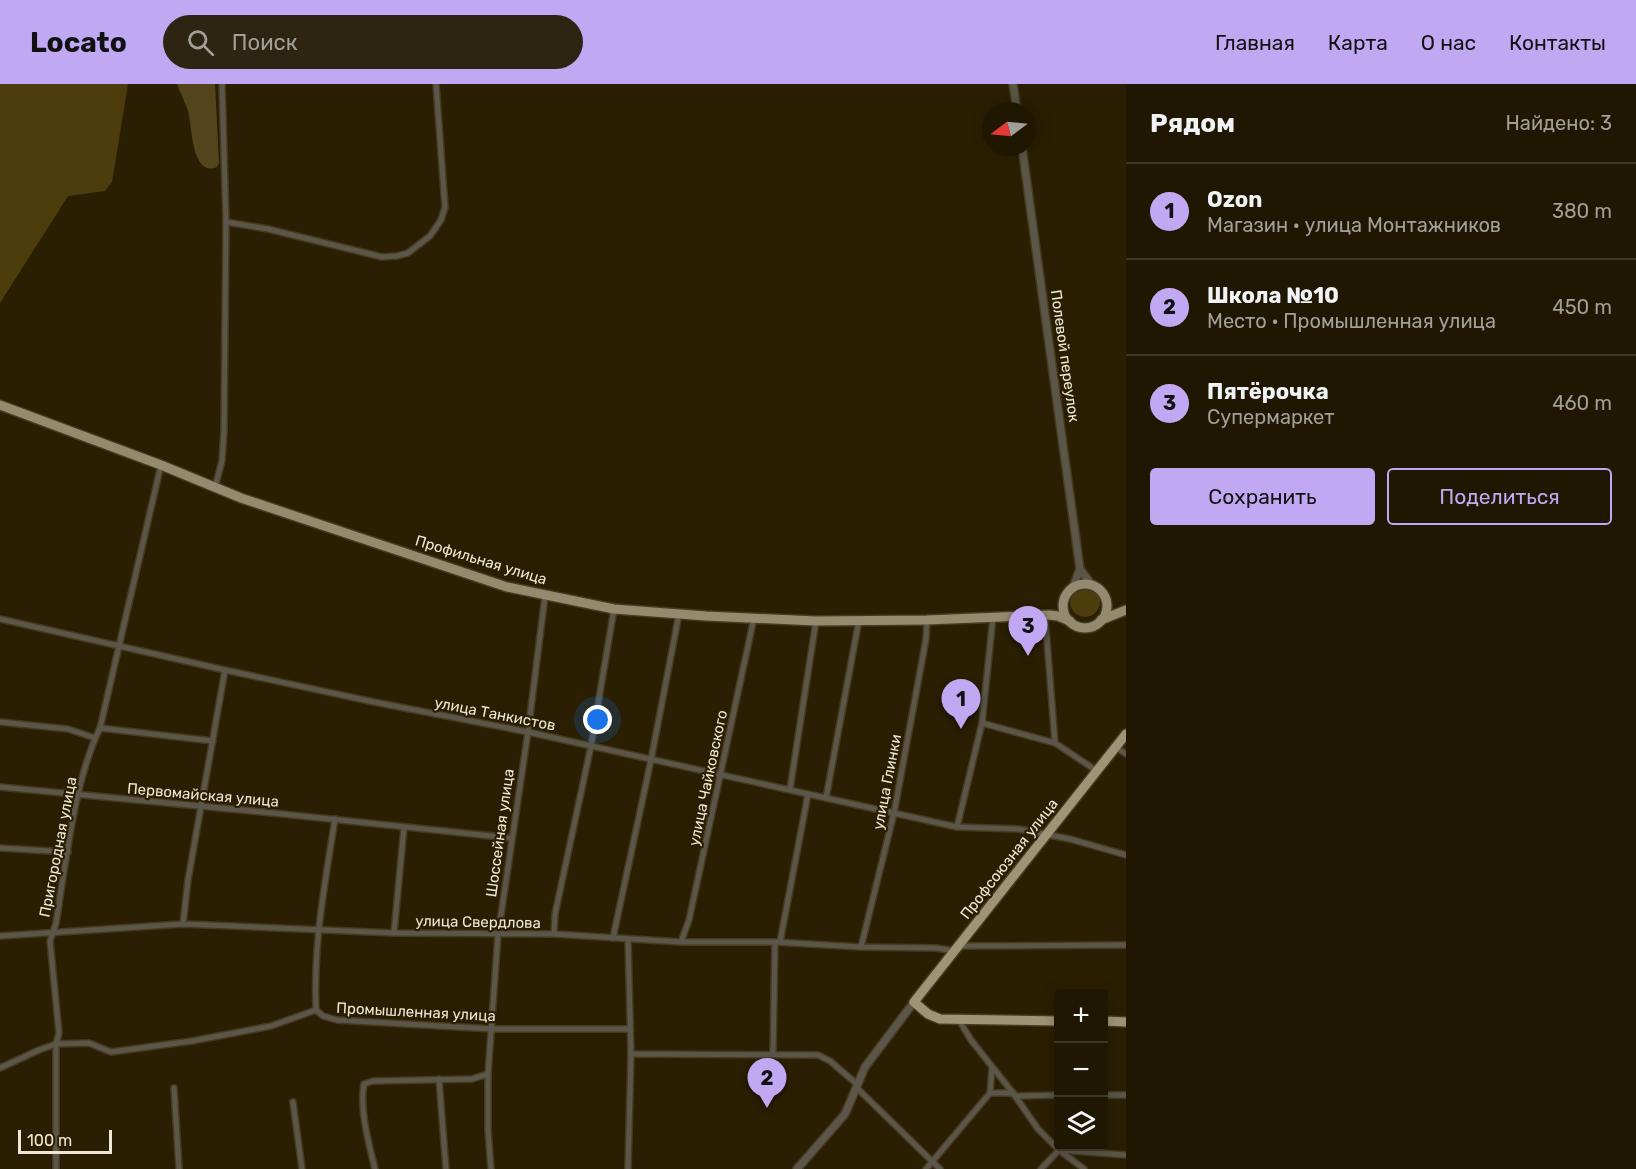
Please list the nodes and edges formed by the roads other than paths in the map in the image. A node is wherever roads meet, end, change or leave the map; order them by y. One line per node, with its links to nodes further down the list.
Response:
1 (222, 84): 6 (street)
2 (436, 84): 6 (street)
3 (1013, 84): 4 (street)
4 (1016, 102)
5 (1023, 156): 10 (street, Полевой переулок)
6 (226, 222): 9 (street)
7 (0, 405): 8 (main road, Профильная улица)
8 (161, 465): 9 (main road, Профильная улица); 28 (street, Пригородная улица)
9 (215, 487): 13 (main road, Профильная улица)
10 (1080, 568): 11 (street); 12 (street)
11 (1092, 585): 12 (main road); 14 (main road)
12 (1073, 587): 15 (main road)
13 (545, 596): 16 (main road, Профильная улица); 33 (street, Шоссейная улица)
14 (1105, 597): 17 (main road); 25 (main road)
15 (1064, 601): 19 (main road); 27 (main road)
16 (615, 609): 18 (main road, Профильная улица); 38 (street)
17 (1126, 610): 25 (main road)
18 (679, 614): 21 (main road, Профильная улица); 41 (street)
19 (1047, 615): 20 (main road, Профильная улица); 27 (main road, Профильная улица); 37 (street)
20 (993, 617): 24 (main road, Профильная улица); 31 (street)
21 (754, 618): 26 (main road, Профильная улица); 43 (street, улица Чайковского)
22 (0, 619): 28 (street, улица Танкистов)
23 (859, 620): 24 (main road, Профильная улица); 26 (main road, Профильная улица); 48 (street)
24 (927, 620): 50 (street, улица Глинки)
25 (1101, 620): 27 (main road)
26 (816, 621): 45 (street)
27 (1070, 621)
28 (120, 646): 29 (street, улица Танкистов); 32 (street, Пригородная улица)
29 (225, 670): 33 (street, улица Танкистов); 36 (street)
30 (0, 722): 35 (street)
31 (982, 723): 37 (street); 53 (street)
32 (100, 728): 35 (street, Пригородная улица); 36 (street)
33 (528, 732): 38 (street, улица Танкистов); 55 (street, Шоссейная улица)
34 (1126, 734): 39 (highway, Профсоюзная улица)
35 (95, 738): 47 (street, Пригородная улица)
36 (213, 741): 49 (street)
37 (1055, 743): 42 (street)
38 (591, 746): 41 (street, улица Танкистов); 63 (street)
39 (1116, 747): 40 (street); 42 (highway, Профсоюзная улица)
40 (1126, 754)
41 (651, 760): 43 (street, улица Танкистов); 66 (street)
42 (1097, 771): 54 (highway, Профсоюзная улица)
43 (721, 774): 45 (street, улица Танкистов); 68 (street, улица Чайковского)
44 (0, 787): 47 (street, Первомайская улица)
45 (790, 789): 46 (street, улица Танкистов)
46 (808, 794): 48 (street, улица Танкистов); 69 (street)
47 (78, 796): 49 (street, Первомайская улица); 57 (street, Пригородная улица)
48 (826, 798): 50 (street, улица Танкистов)
49 (201, 807): 51 (street, Первомайская улица); 59 (street)
50 (894, 813): 53 (street, улица Танкистов); 71 (street, улица Глинки)
51 (335, 819): 52 (street, Первомайская улица); 60 (street)
52 (404, 827): 55 (street, Первомайская улица); 62 (street)
53 (957, 827): 54 (street, улица Танкистов)
54 (1046, 836): 58 (street, улица Танкистов); 72 (highway, Профсоюзная улица)
55 (511, 838): 64 (street, Шоссейная улица)
56 (0, 848): 57 (street)
57 (68, 852): 61 (street, Пригородная улица)
58 (1126, 855)
59 (183, 924): 60 (street, улица Свердлова); 61 (street, улица Свердлова)
60 (318, 929): 62 (street, улица Свердлова); 74 (street)
61 (52, 933): 65 (street, улица Свердлова); 81 (street, Пригородная улица)
62 (394, 933): 64 (street, улица Свердлова)
63 (554, 934): 64 (street, улица Свердлова); 66 (street, улица Свердлова)
64 (498, 935): 79 (street, Шоссейная улица)
65 (0, 936)
66 (613, 938): 67 (street, улица Свердлова)
67 (628, 939): 68 (street, улица Свердлова); 80 (street)
68 (681, 942): 69 (street, улица Свердлова)
69 (777, 942): 71 (street, улица Свердлова); 83 (street)
70 (1126, 945): 72 (street, улица Свердлова)
71 (861, 947): 72 (street, улица Свердлова)
72 (957, 948): 73 (highway, Профсоюзная улица)
73 (914, 1002): 75 (highway); 88 (street)
74 (316, 1010): 79 (street, Промышленная улица); 81 (street, Промышленная улица)
75 (959, 1020): 76 (highway); 84 (street)
76 (1054, 1021)
77 (1108, 1021): 78 (highway)
78 (1126, 1022)
79 (493, 1029): 80 (street, Промышленная улица); 86 (street, Шоссейная улица)
80 (630, 1029): 82 (street)
81 (56, 1044): 85 (street, Промышленная улица); 102 (street, Пригородная улица)
82 (631, 1054): 83 (street); 108 (street)
83 (773, 1054): 88 (street)
84 (992, 1067): 90 (street); 91 (street)
85 (0, 1068)
86 (488, 1074): 87 (street); 107 (street, Шоссейная улица)
87 (439, 1079): 105 (street); 106 (street)
88 (857, 1086): 101 (street); 109 (street)
89 (174, 1088): 103 (street)
90 (990, 1093): 91 (street); 101 (street)
91 (1014, 1094): 92 (street); 96 (street)
92 (1054, 1095)
93 (1108, 1095): 94 (street)
94 (1126, 1095)
95 (293, 1102): 104 (street)
96 (1054, 1145)
97 (1058, 1151): 112 (street)
98 (1060, 1151): 113 (street)
99 (1072, 1151): 100 (street)
100 (1126, 1155)
101 (933, 1162): 110 (street); 111 (street)
102 (56, 1169)
103 (179, 1169)
104 (302, 1169)
105 (375, 1169)
106 (446, 1169)
107 (491, 1169)
108 (628, 1169)
109 (797, 1169)
110 (926, 1169)
111 (940, 1169)
112 (1041, 1169)
113 (1084, 1169)

